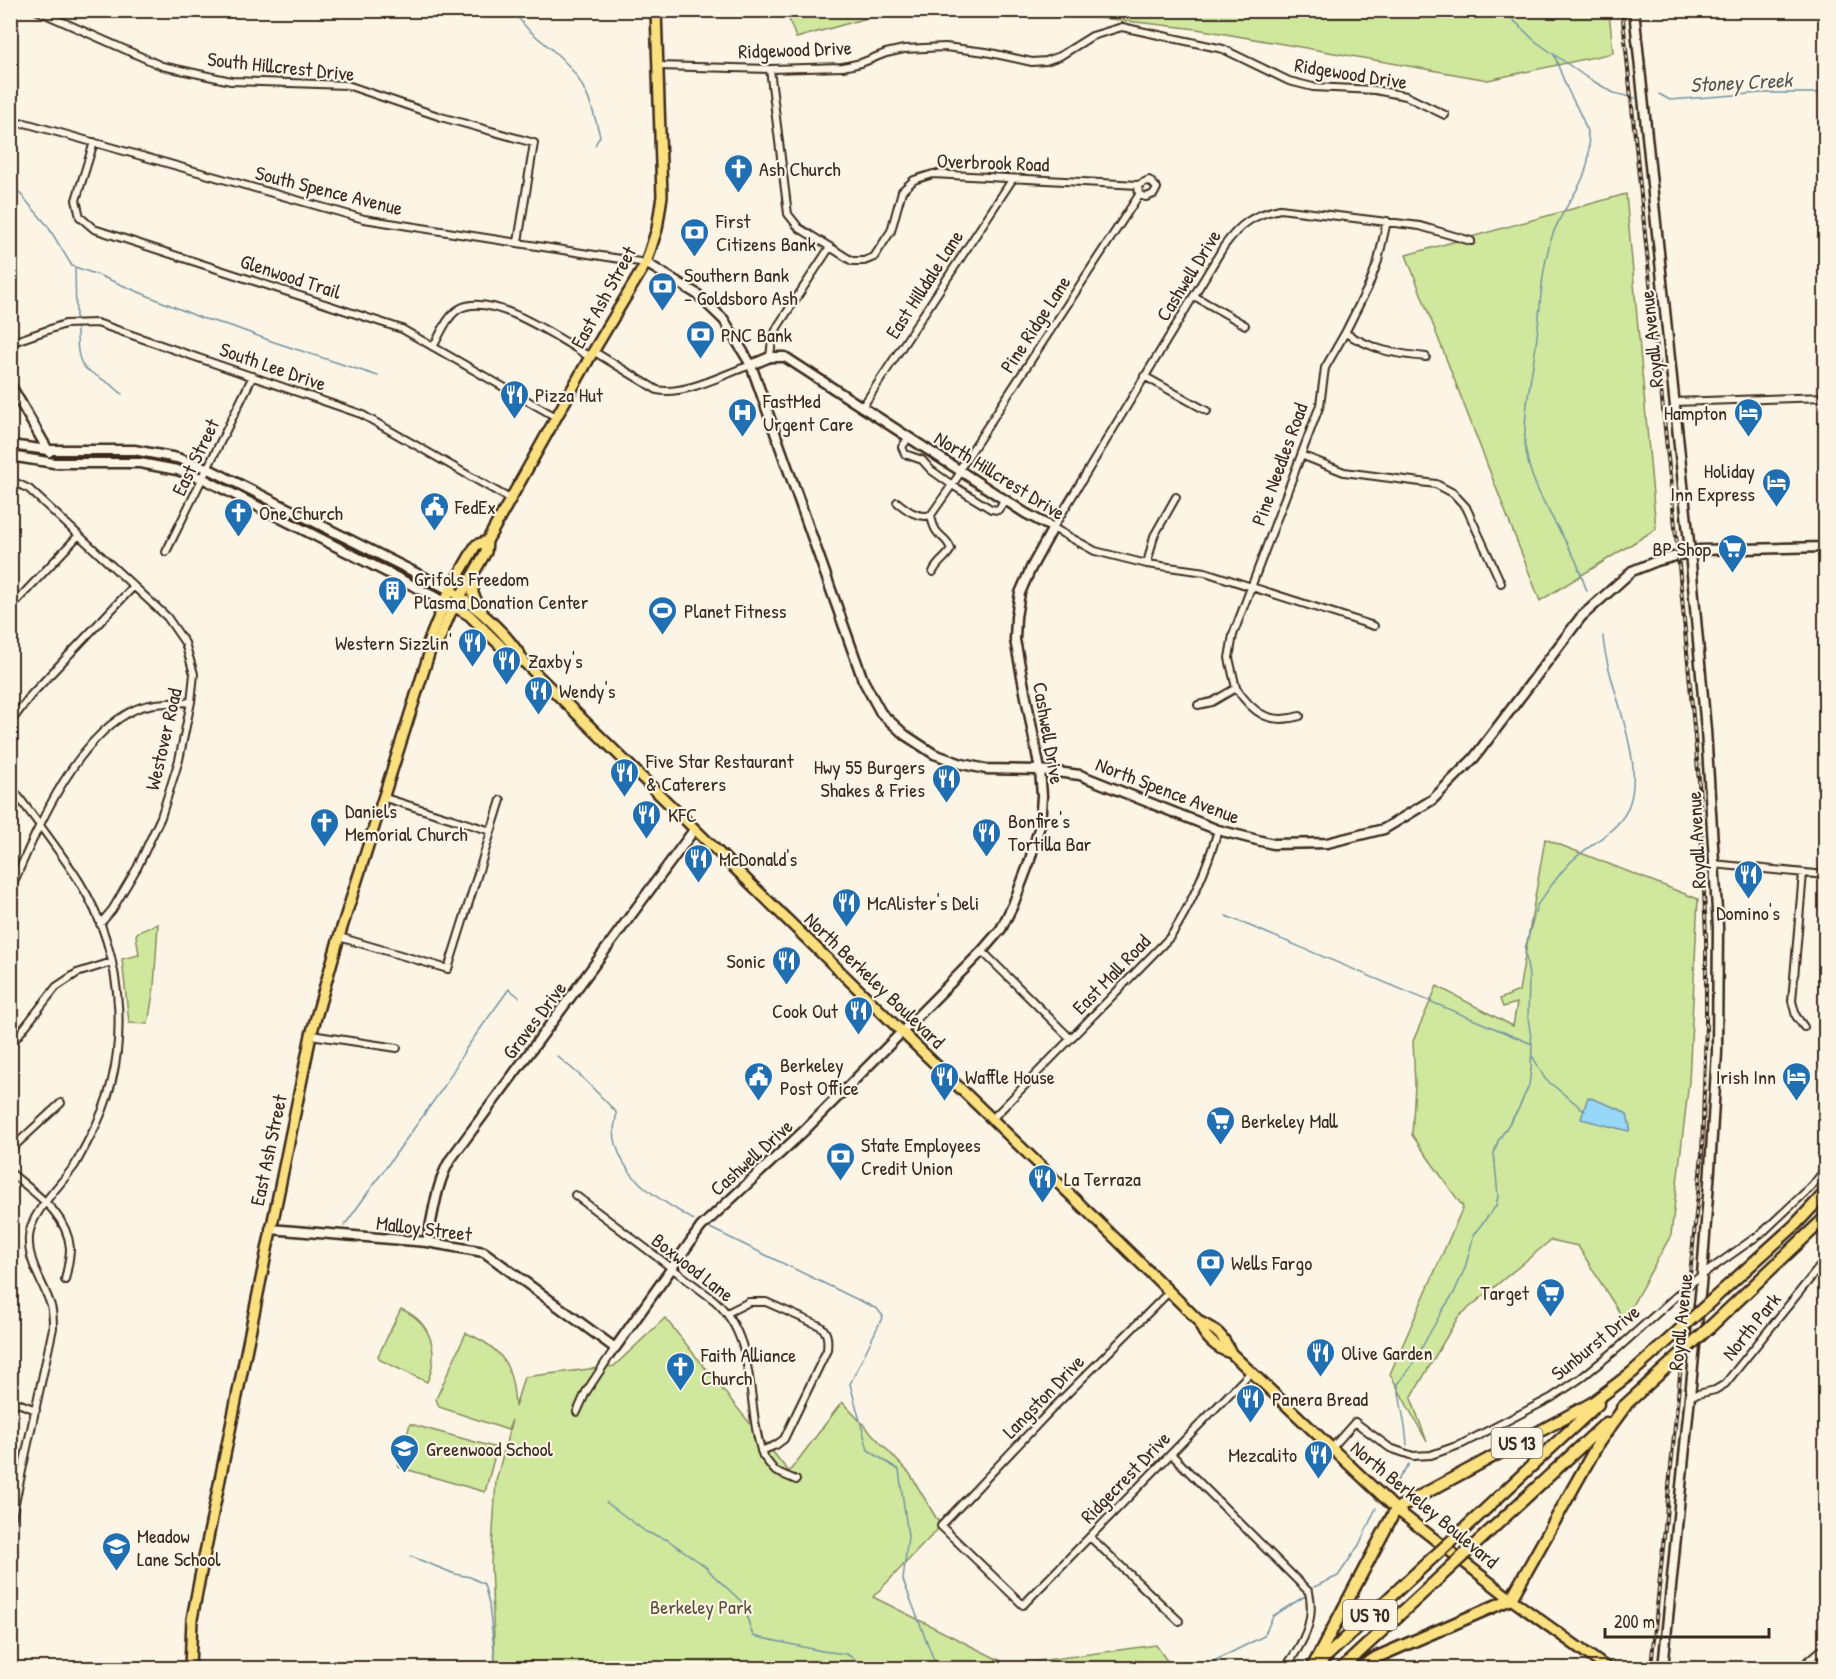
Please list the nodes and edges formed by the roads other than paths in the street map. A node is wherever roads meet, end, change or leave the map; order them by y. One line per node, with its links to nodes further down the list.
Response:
1 (36, 10): 14 (street, South Hillcrest Drive)
2 (656, 10): 4 (main road, East Ash Street)
3 (1634, 10): 30 (street, Royall Avenue)
4 (658, 66): 5 (street, Ridgewood Drive); 16 (main road, East Ash Street)
5 (770, 69): 6 (street, Ridgewood Drive); 15 (street, Overbrook Road)
6 (1445, 115)
7 (10, 126): 8 (street, South Spence Avenue)
8 (94, 142): 14 (street, South Spence Avenue); 21 (street, Glenwood Trail)
9 (1012, 180): 10 (street, Overbrook Road); 15 (street, Overbrook Road); 31 (street, East Hilldale Lane)
10 (1137, 185): 11 (street); 11 (street, Overbrook Road)
11 (1139, 195): 41 (street, Pine Ridge Lane)
12 (1387, 221): 13 (street, Cashwell Drive); 17 (street, Cashwell Drive); 19 (street, Pine Needles Road)
13 (1471, 241)
14 (518, 242): 16 (street, South Spence Avenue)
15 (830, 247): 23 (street)
16 (646, 263): 22 (main road, East Ash Street); 25 (street, North Spence Avenue)
17 (1194, 296): 18 (street); 27 (street, Cashwell Drive)
18 (1245, 325)
19 (1345, 333): 24 (street); 37 (street, Pine Needles Road)
20 (10, 343): 26 (street, South Lee Drive)
21 (433, 347): 22 (street); 33 (street, Glenwood Trail)
22 (591, 354): 25 (street); 33 (main road, East Ash Street)
23 (770, 357): 25 (street); 31 (street, North Hillcrest Drive)
24 (1426, 357)
25 (751, 365): 74 (street, North Spence Avenue)
26 (253, 376): 40 (street, East Street); 46 (street, South Lee Drive)
27 (1144, 376): 32 (street); 50 (street, Cashwell Drive)
28 (10, 384): 36 (street)
29 (1826, 397): 30 (street)
30 (1674, 402): 55 (street, Royall Avenue)
31 (863, 406): 34 (street, North Hillcrest Drive)
32 (1207, 411)
33 (556, 417): 46 (main road, East Ash Street)
34 (909, 437): 41 (street, North Hillcrest Drive); 44 (street)
35 (10, 445): 36 (street)
36 (48, 450): 39 (street); 40 (street)
37 (1301, 455): 59 (street); 61 (street, Pine Needles Road)
38 (10, 456): 39 (street)
39 (54, 463): 42 (street)
40 (207, 468): 42 (street, East Street); 62 (street)
41 (958, 470): 44 (street, Pine Ridge Lane); 47 (street, North Hillcrest Drive)
42 (202, 478): 54 (street, East Street); 64 (street)
43 (10, 480): 51 (street, Westover Road)
44 (952, 485): 47 (street); 49 (street)
45 (1176, 497): 56 (street)
46 (510, 499): 52 (main road, East Ash Street)
47 (1005, 500): 50 (street, North Hillcrest Drive)
48 (897, 502): 49 (street)
49 (931, 515): 57 (street)
50 (1053, 528): 56 (street, North Hillcrest Drive); 74 (street, Cashwell Drive)
51 (78, 536): 60 (street, Westover Road); 65 (street)
52 (487, 541): 58 (main road, East Ash Street); 62 (main road, East Ash Street)
53 (1826, 547): 55 (street, North Spence Avenue)
54 (166, 552)
55 (1690, 552): 80 (street, North Spence Avenue); 82 (street, Royall Avenue)
56 (1147, 564): 61 (street, North Hillcrest Drive)
57 (933, 572)
58 (473, 573): 63 (main road, East Ash Street); 66 (main road)
59 (1501, 583)
60 (133, 587): 70 (street, Westover Road); 73 (street)
61 (1251, 587): 67 (street, North Hillcrest Drive); 69 (street, Pine Needles Road)
62 (450, 590): 63 (main road, North Berkeley Boulevard); 64 (main road, East Ash Street)
63 (460, 596): 64 (main road, East Ash Street); 66 (main road, North Berkeley Boulevard)
64 (450, 604): 68 (main road, North Berkeley Boulevard); 76 (main road, East Ash Street)
65 (10, 608)
66 (484, 616): 68 (main road, North Berkeley Boulevard)
67 (1374, 626)
68 (525, 663): 79 (main road, North Berkeley Boulevard)
69 (1236, 688): 71 (street); 72 (street)
70 (191, 702): 78 (street); 86 (street, Westover Road)
71 (1198, 705)
72 (1299, 716)
73 (10, 723)
74 (1040, 770): 80 (street, North Spence Avenue); 88 (street, Cashwell Drive)
75 (10, 785): 78 (street)
76 (385, 798): 81 (street); 87 (main road, East Ash Street)
77 (501, 800): 81 (street)
78 (39, 826): 85 (street); 86 (street)
79 (694, 830): 91 (main road, North Berkeley Boulevard); 106 (street, Graves Drive)
80 (1218, 830): 93 (street, East Mall Road)
81 (491, 831): 87 (street)
82 (1713, 864): 83 (street); 109 (street, Royall Avenue)
83 (1803, 873): 84 (street); 90 (street)
84 (1826, 875)
85 (10, 891)
86 (100, 924): 89 (street)
87 (339, 937): 92 (main road, East Ash Street)
88 (982, 951): 91 (street, Cashwell Drive); 93 (street)
89 (112, 962): 94 (street); 103 (street)
90 (1804, 1027)
91 (901, 1032): 97 (main road, North Berkeley Boulevard); 108 (street, Cashwell Drive)
92 (311, 1035): 95 (street); 105 (main road, East Ash Street)
93 (1071, 1040): 97 (street, East Mall Road)
94 (10, 1046)
95 (397, 1048)
96 (61, 1103): 98 (street)
97 (993, 1118): 111 (main road, North Berkeley Boulevard)
98 (10, 1150)
99 (1826, 1168): 109 (street, Sunburst Drive)
100 (10, 1172): 103 (street)
101 (1826, 1192): 114 (highway, US 13, bridge)
102 (574, 1194): 108 (street, Boxwood Lane)
103 (46, 1204): 110 (street); 119 (street)
104 (1826, 1217): 118 (highway, bridge)
105 (270, 1229): 106 (street, Malloy Street); 132 (main road, East Ash Street)
106 (427, 1242): 113 (street, Malloy Street)
107 (1826, 1258): 116 (street, North Park)
108 (671, 1269): 112 (street, Boxwood Lane); 113 (street, Cashwell Drive)
109 (1702, 1275): 116 (street, Royall Avenue); 121 (street, Sunburst Drive)
110 (65, 1280)
111 (1170, 1291): 115 (main road, North Berkeley Boulevard); 129 (street, Langston Drive)
112 (727, 1313): 122 (street, Boxwood Lane); 122 (street)
113 (615, 1348): 120 (street, Cashwell Drive)
114 (1634, 1371): 125 (highway, US 13); 134 (highway, US 70, bridge)
115 (1251, 1372): 121 (main road, North Berkeley Boulevard); 123 (street, Ridgecrest Drive)
116 (1689, 1396): 138 (street, Royall Avenue)
117 (10, 1400): 119 (street)
118 (1626, 1405): 128 (highway); 135 (highway, US 70, bridge)
119 (36, 1410): 126 (street)
120 (577, 1412)
121 (1331, 1449): 125 (main road, North Berkeley Boulevard)
122 (761, 1450): 124 (street, Boxwood Lane)
123 (1171, 1454): 127 (street, Ridgecrest Drive); 133 (street)
124 (796, 1480)
125 (1396, 1509): 128 (main road, North Berkeley Boulevard); 134 (highway)
126 (10, 1526)
127 (1090, 1537): 129 (street, Ridgecrest Drive); 130 (street)
128 (1512, 1599): 136 (highway); 137 (main road, North Berkeley Boulevard)
129 (1023, 1605)
130 (1179, 1621)
131 (1826, 1646): 139 (street)
132 (190, 1668)
133 (1285, 1668)
134 (1313, 1668)
135 (1342, 1668)
136 (1360, 1668)
137 (1607, 1668)
138 (1663, 1668)
139 (1800, 1668)

